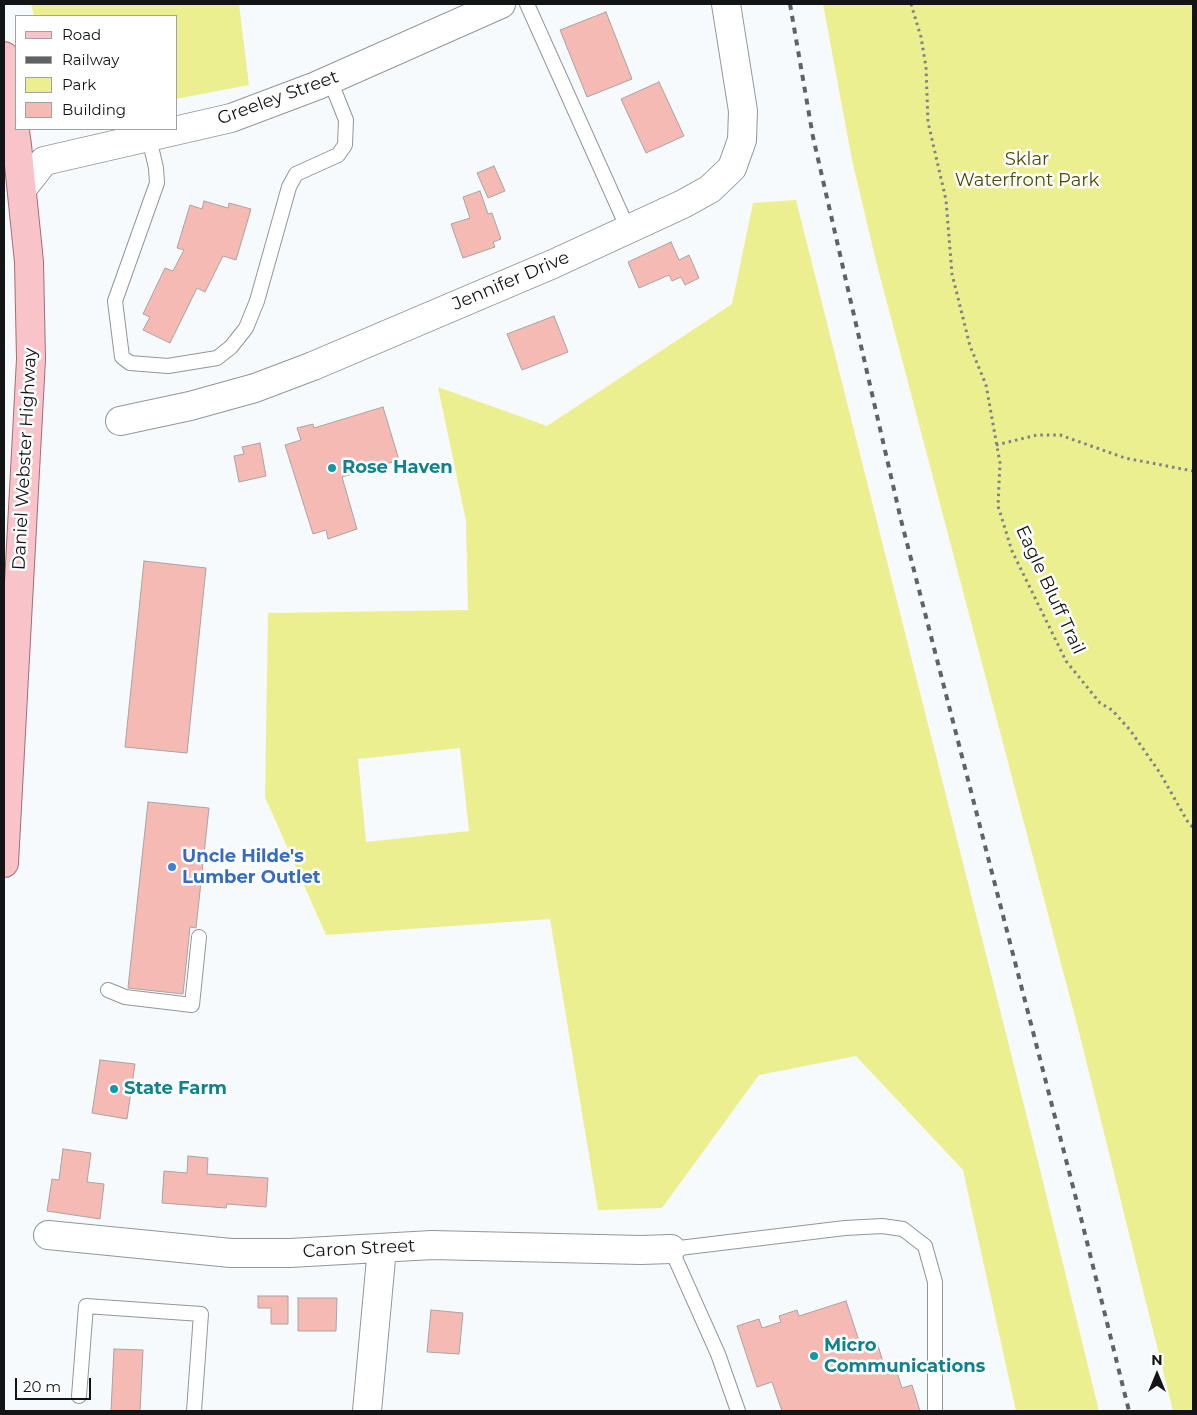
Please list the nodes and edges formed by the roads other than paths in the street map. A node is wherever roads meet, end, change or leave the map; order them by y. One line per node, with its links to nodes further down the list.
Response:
1 (501, 4): 5 (street, Greeley Street)
2 (527, 4): 10 (lane)
3 (726, 4): 10 (street, Jennifer Drive)
4 (4, 56): 7 (main road, Daniel Webster Highway)
5 (330, 80): 6 (street, Greeley Street); 6 (lane)
6 (149, 138): 8 (street, Greeley Street)
7 (17, 145): 8 (street); 9 (main road, Daniel Webster Highway)
8 (44, 161): 9 (street)
9 (22, 190): 12 (main road, Daniel Webster Highway)
10 (628, 229): 11 (street, Jennifer Drive)
11 (120, 421)
12 (4, 863)
13 (199, 937): 14 (lane)
14 (108, 990)
15 (48, 1235): 16 (street, Caron Street)
16 (382, 1248): 17 (street, Caron Street); 20 (street)
17 (671, 1249): 21 (lane); 22 (lane)
18 (79, 1396): 19 (lane)
19 (194, 1411)
20 (367, 1411)
21 (738, 1411)
22 (935, 1411)

